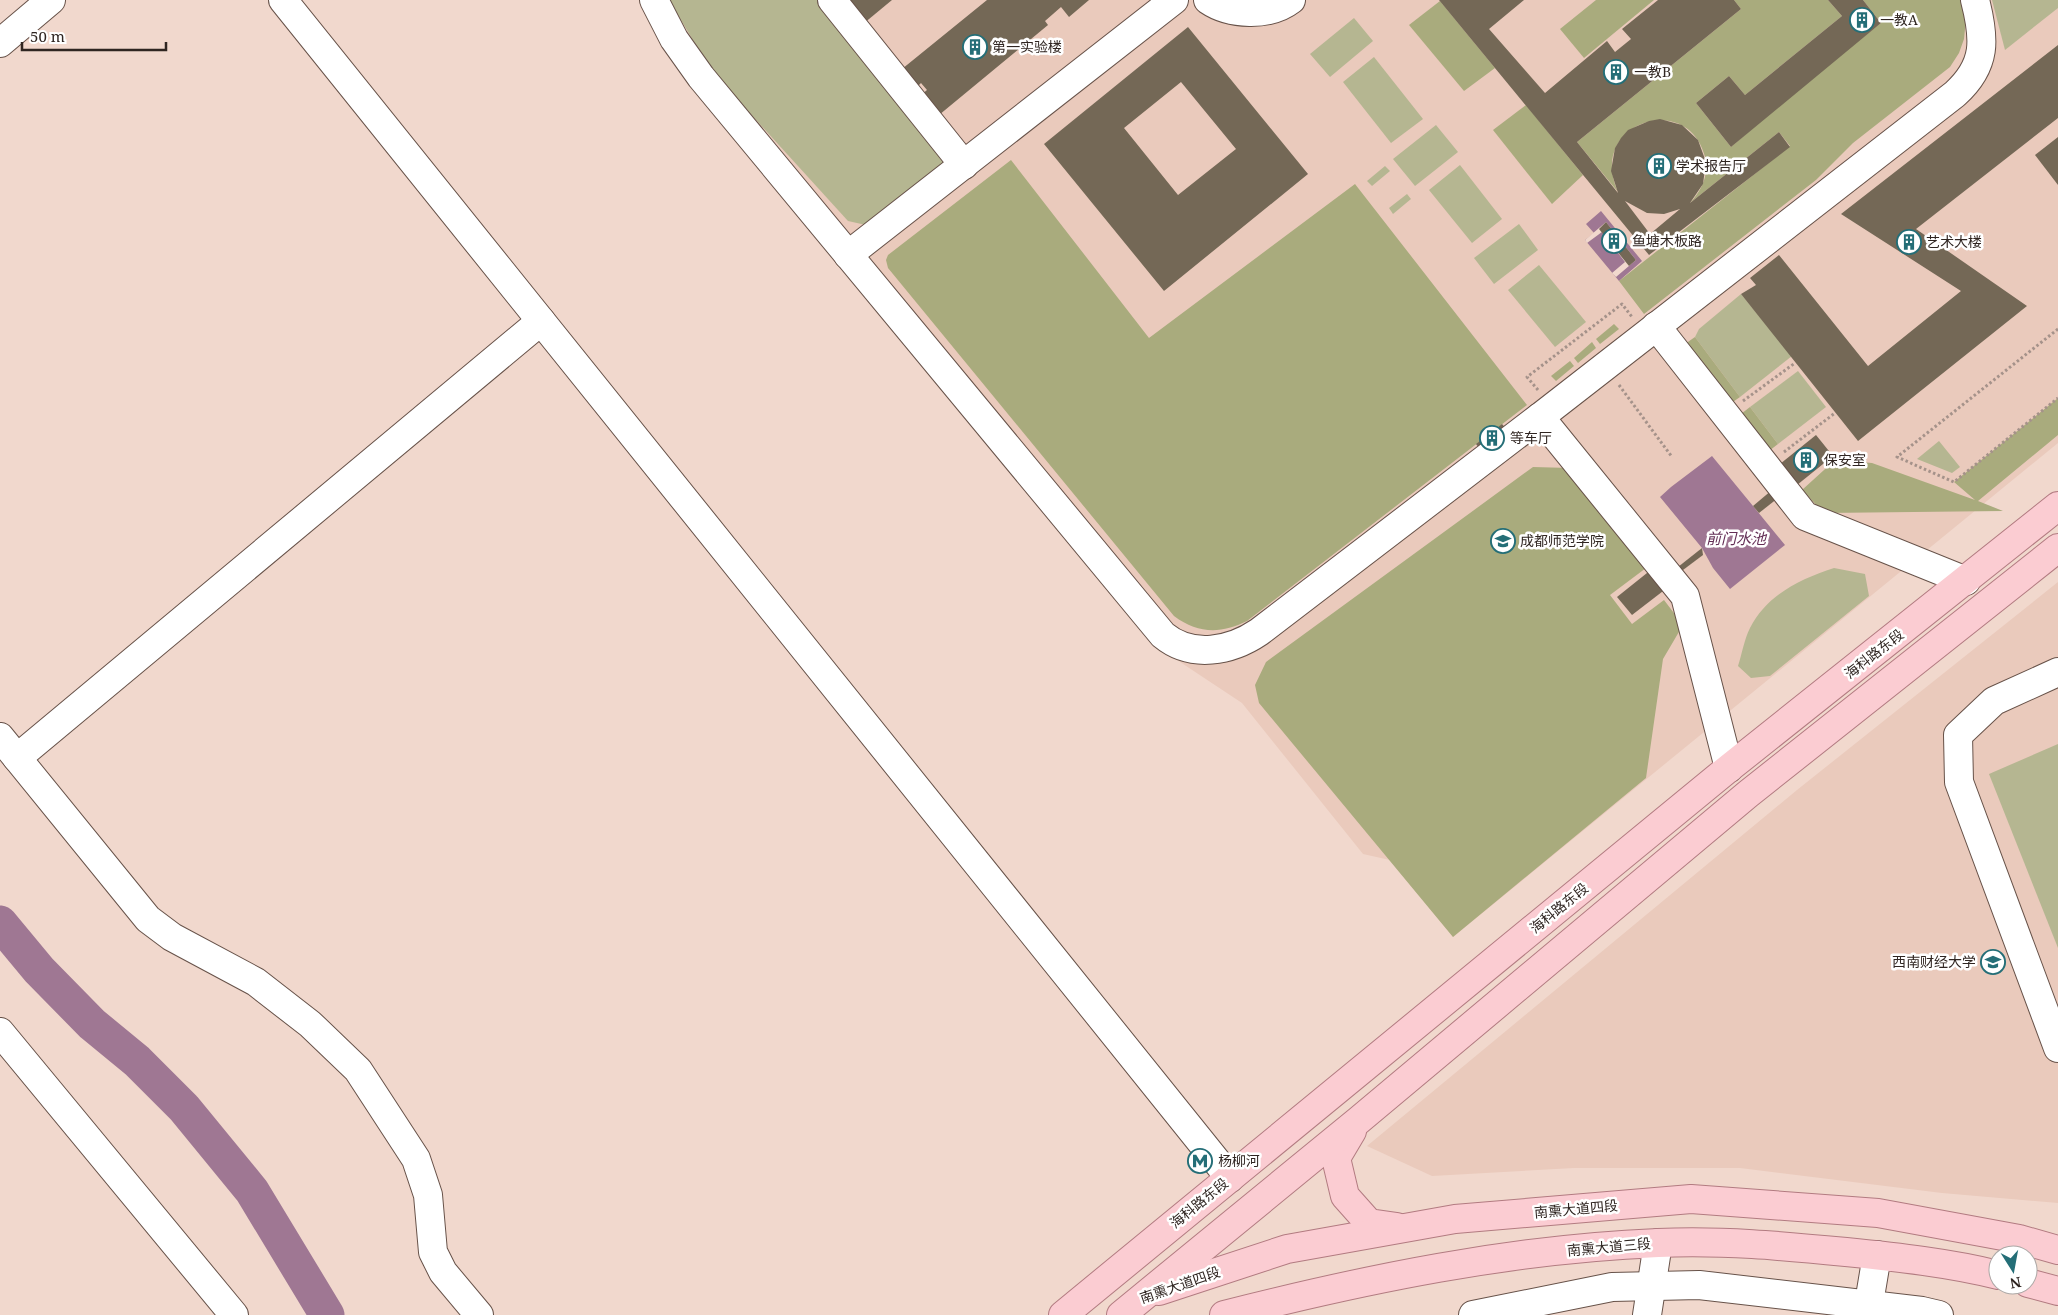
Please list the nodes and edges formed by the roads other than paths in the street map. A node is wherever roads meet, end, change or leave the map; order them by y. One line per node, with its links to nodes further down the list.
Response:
1 (52, 0): 9 (street)
2 (283, 0): 12 (street)
3 (654, 0): 11 (street)
4 (832, 0): 10 (street)
5 (1174, 0): 10 (street)
6 (1208, 0): 7 (street)
7 (1291, 0)
8 (1975, 0): 13 (street)
9 (0, 43)
10 (964, 165): 11 (street)
11 (848, 255): 14 (street)
12 (541, 321): 19 (street); 24 (street)
13 (1650, 330): 14 (street); 17 (street)
14 (1547, 412): 20 (street)
15 (2058, 506): 17 (main road, 海科路东段)
16 (2058, 548): 23 (main road)
17 (1966, 580): 20 (main road, 海科路东段)
18 (2058, 672): 22 (street)
19 (9, 747): 36 (street)
20 (1729, 768): 24 (main road, 海科路东段)
21 (0, 1032): 35 (street)
22 (2058, 1048)
23 (1359, 1120): 25 (main road); 33 (main road)
24 (1230, 1178): 37 (main road, 海科路东段)
25 (1404, 1228): 27 (main road, 南熏大道四段); 33 (main road, 南熏大道四段)
26 (1658, 1243): 28 (main road, 南熏大道三段); 31 (street); 40 (main road, 南熏大道三段)
27 (2058, 1250)
28 (1878, 1255): 29 (main road, 南熏大道三段); 34 (street)
29 (1988, 1273)
30 (2038, 1285): 32 (main road)
31 (1652, 1287): 34 (street); 41 (street); 42 (street)
32 (2058, 1290)
33 (1145, 1296): 38 (main road, 南熏大道四段); 39 (main road)
34 (1868, 1310): 43 (street)
35 (234, 1315)
36 (479, 1315)
37 (1063, 1315)
38 (1104, 1315)
39 (1121, 1315)
40 (1224, 1315)
41 (1473, 1315)
42 (1647, 1315)
43 (1939, 1315)

